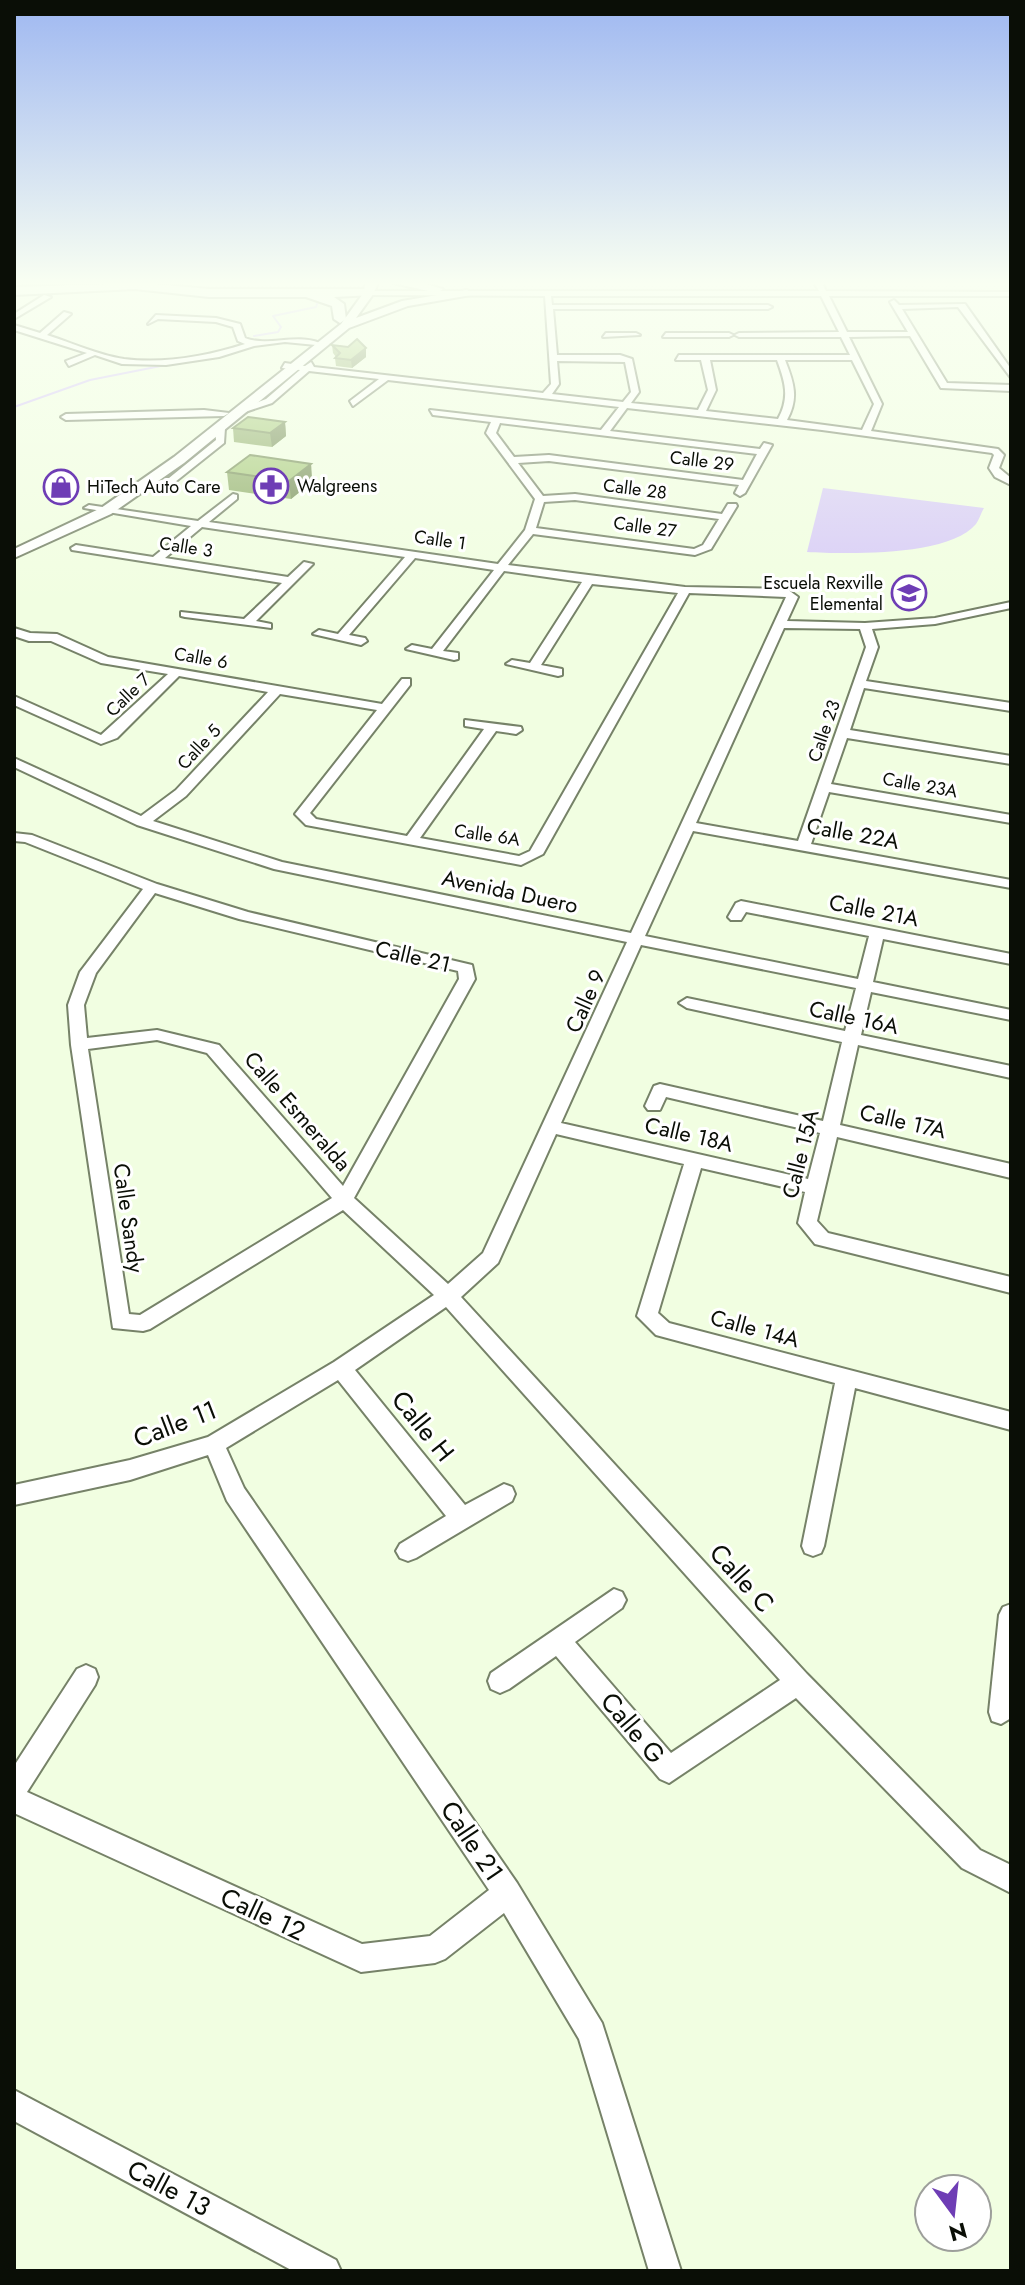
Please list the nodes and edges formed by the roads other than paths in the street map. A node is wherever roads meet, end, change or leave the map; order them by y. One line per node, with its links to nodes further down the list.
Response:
1 (261, 390): 14 (main road)
2 (269, 390): 26 (main road)
3 (370, 390): 11 (street)
4 (499, 390): 10 (street)
5 (550, 390): 10 (street)
6 (635, 390): 12 (street)
7 (712, 390): 15 (street)
8 (791, 390): 18 (street)
9 (871, 390): 20 (street)
10 (546, 395): 12 (street)
11 (353, 403)
12 (625, 405): 15 (street); 19 (street)
13 (433, 412): 17 (street, Calle 29)
14 (224, 413): 16 (street); 25 (main road)
15 (701, 413): 18 (street)
16 (66, 417)
17 (496, 420): 19 (street, Calle 29); 21 (street)
18 (781, 423): 20 (street)
19 (603, 433): 21 (street, Calle 29)
20 (865, 433): 22 (street)
21 (511, 460): 24 (street)
22 (1011, 482)
23 (233, 497): 28 (street)
24 (540, 499): 27 (street, Calle 28); 29 (street)
25 (89, 508): 26 (street, Calle 1); 30 (main road)
26 (106, 511): 28 (street, Calle 1); 32 (main road)
27 (728, 512): 29 (street, Calle 27)
28 (200, 524): 33 (street, Calle 1); 34 (street)
29 (530, 530): 36 (street)
30 (14, 545)
31 (76, 548): 34 (street, Calle 3)
32 (14, 554)
33 (413, 554): 36 (street, Calle 1); 49 (street)
34 (156, 560): 38 (street, Calle 3)
35 (308, 564): 38 (street)
36 (501, 567): 37 (street, Calle 1); 52 (street)
37 (589, 580): 39 (street, Calle 1); 55 (street)
38 (290, 581): 43 (street)
39 (685, 590): 40 (street, Calle 1); 75 (street, Calle 6A)
40 (787, 592): 44 (street, Calle 9)
41 (1011, 605): 46 (street)
42 (185, 614): 43 (street)
43 (248, 622): 45 (street)
44 (779, 624): 46 (street); 73 (street, Calle 9)
45 (267, 626)
46 (865, 626): 59 (street, Calle 23)
47 (14, 632): 56 (street, Calle 6)
48 (319, 634): 49 (street)
49 (341, 637): 50 (street)
50 (361, 641)
51 (412, 649): 52 (street)
52 (435, 653): 53 (street)
53 (454, 656)
54 (512, 664): 55 (street)
55 (533, 668): 57 (street)
56 (177, 672): 60 (street, Calle 6); 61 (street, Calle 7)
57 (558, 672)
58 (406, 682): 63 (street, Calle 6A)
59 (859, 684): 62 (street); 67 (street, Calle 23)
60 (277, 689): 63 (street, Calle 6); 72 (street, Calle 5)
61 (14, 700)
62 (1011, 707)
63 (385, 708): 75 (street, Calle 6A)
64 (470, 723): 65 (street)
65 (492, 727): 66 (street); 75 (street)
66 (516, 730)
67 (842, 733): 68 (street); 70 (street, Calle 23)
68 (1011, 760)
69 (14, 762): 72 (street, Avenida Duero)
70 (824, 787): 71 (street, Calle 23A); 76 (street, Calle 23)
71 (1011, 819)
72 (142, 822): 81 (street, Avenida Duero)
73 (688, 826): 76 (street, Calle 22A); 81 (street, Calle 9)
74 (14, 837): 78 (street)
75 (410, 842)
76 (803, 847): 77 (street, Calle 22A)
77 (1011, 884)
78 (152, 887): 87 (street, Calle Sandy); 95 (street, Calle 21)
79 (736, 917): 80 (street, Calle 21A)
80 (877, 933): 82 (street, Calle 21A); 83 (street, Calle 15A)
81 (636, 940): 83 (street, Avenida Duero); 90 (street, Calle 9)
82 (1011, 959)
83 (866, 986): 85 (street, Avenida Duero); 86 (street, Calle 15A)
84 (687, 1003): 86 (street, Calle 16A)
85 (1011, 1015)
86 (854, 1039): 88 (street, Calle 16A); 91 (street, Calle 15A)
87 (79, 1045): 95 (street, Calle Esmeralda); 95 (street, Calle Sandy)
88 (1011, 1072)
89 (654, 1106): 91 (street, Calle 17A)
90 (552, 1127): 92 (street, Calle 18A); 97 (street, Calle 9)
91 (831, 1129): 93 (street, Calle 17A); 94 (street, Calle 15A)
92 (694, 1160): 94 (street, Calle 18A); 99 (street, Calle 14A)
93 (1011, 1171)
94 (816, 1188): 96 (street, Calle 15A)
95 (344, 1200): 97 (street, Calle Esmeralda)
96 (1011, 1285)
97 (448, 1296): 98 (street, Calle 9); 113 (street, Calle C)
98 (341, 1368): 101 (street, Calle 11); 104 (street, Calle H)
99 (847, 1376): 100 (street, Calle 14A); 105 (street)
100 (1011, 1421)
101 (214, 1444): 103 (street, Calle 11); 118 (street, Calle 21)
102 (504, 1494): 104 (street)
103 (14, 1495)
104 (462, 1519): 106 (street)
105 (813, 1546)
106 (408, 1551)
107 (614, 1600): 109 (street)
108 (1011, 1615): 110 (street)
109 (558, 1640): 112 (street); 113 (street, Calle G)
110 (1010, 1644): 114 (street)
111 (86, 1677): 115 (street)
112 (500, 1681)
113 (798, 1682): 117 (street, Calle C)
114 (1001, 1712)
115 (14, 1789)
116 (14, 1800): 118 (street, Calle 12)
117 (1011, 1879)
118 (507, 1893): 121 (street, Calle 21)
119 (14, 2105): 120 (street, Calle 13)
120 (325, 2271)
121 (665, 2271)

